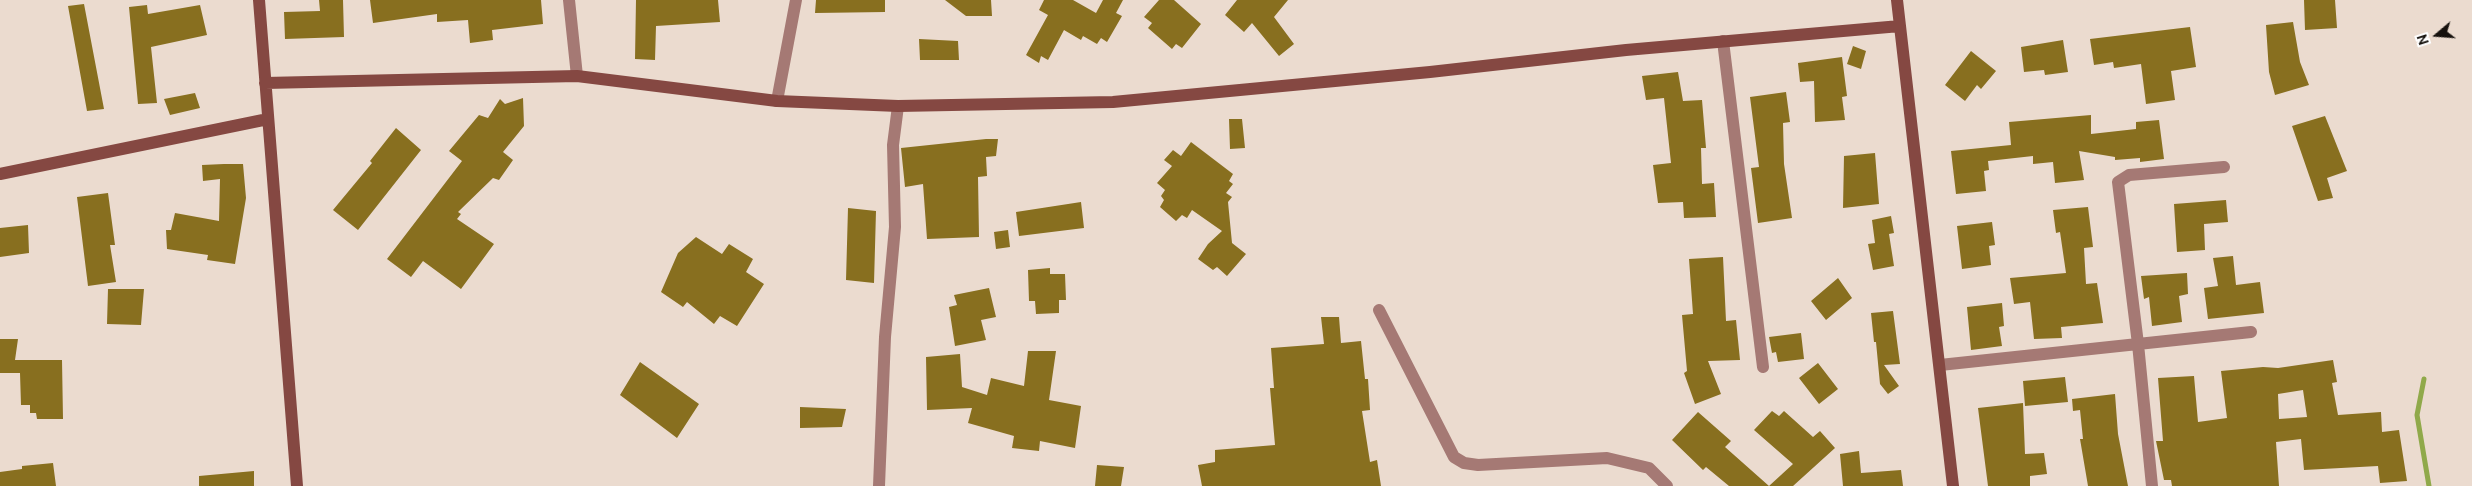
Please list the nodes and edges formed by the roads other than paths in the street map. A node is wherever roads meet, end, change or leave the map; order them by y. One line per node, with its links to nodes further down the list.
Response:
1 (259, 0): 8 (street)
2 (569, 0): 7 (street)
3 (796, 0): 9 (street)
4 (1897, 0): 5 (street)
5 (1900, 26): 6 (street); 17 (street)
6 (1723, 41): 10 (street); 18 (street)
7 (578, 76): 8 (street); 9 (street)
8 (265, 83): 11 (street)
9 (777, 101): 10 (street)
10 (898, 106): 20 (street)
11 (268, 119): 13 (street); 19 (street)
12 (2224, 167): 16 (street)
13 (0, 174)
14 (1378, 310): 21 (street)
15 (2251, 332): 16 (street)
16 (2138, 344): 17 (street); 23 (street)
17 (1940, 365): 22 (street)
18 (1763, 367)
19 (297, 486)
20 (879, 486)
21 (1667, 486)
22 (1953, 486)
23 (2152, 486)

